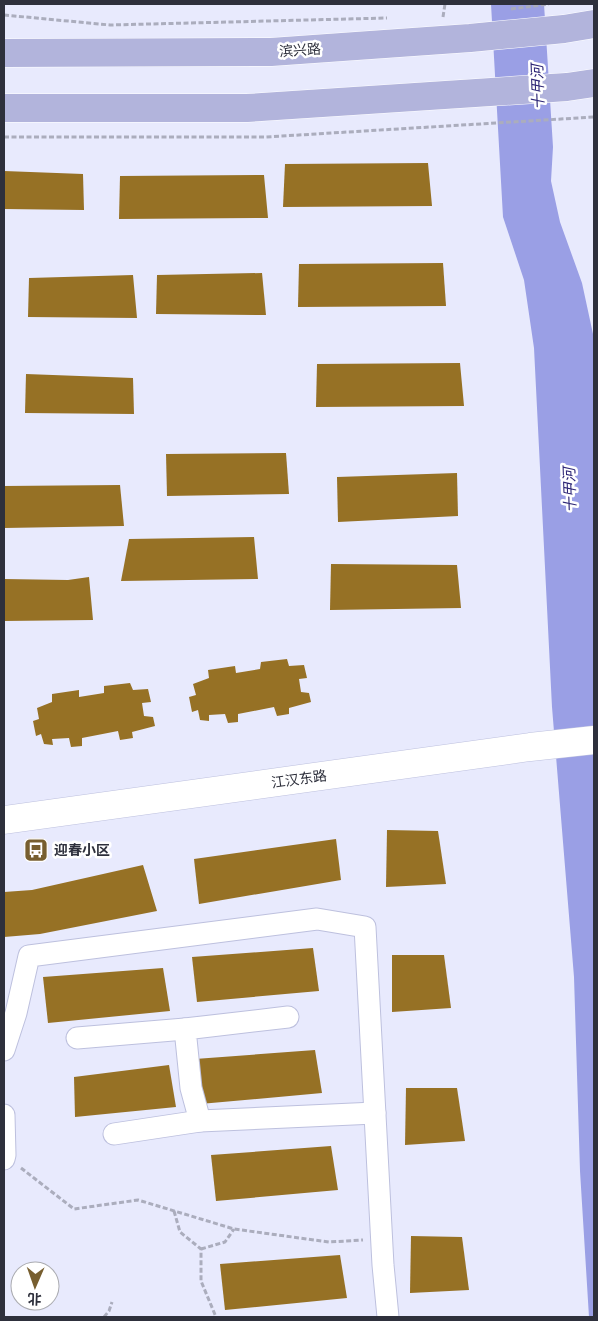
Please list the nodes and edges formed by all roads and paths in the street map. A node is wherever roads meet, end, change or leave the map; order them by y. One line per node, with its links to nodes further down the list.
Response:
1 (445, 4): 3 (path)
2 (4, 15): 4 (path)
3 (452, 16)
4 (394, 18)
5 (594, 24): 6 (main road, 滨兴路)
6 (4, 53)
7 (594, 84): 8 (main road)
8 (4, 108)
9 (594, 117): 10 (path)
10 (4, 137)
11 (594, 740): 12 (street, 江汉东路)
12 (4, 820)
13 (288, 1017): 14 (street)
14 (184, 1029): 15 (street); 19 (street)
15 (77, 1038)
16 (4, 1050): 17 (street)
17 (375, 1112): 19 (street); 24 (street)
18 (4, 1115): 21 (street)
19 (200, 1121): 20 (street)
20 (114, 1134)
21 (4, 1157): 22 (path)
22 (174, 1211): 23 (path); 25 (path)
23 (234, 1229): 24 (path); 25 (path)
24 (381, 1239): 29 (street)
25 (201, 1249): 28 (path)
26 (112, 1302): 27 (path)
27 (104, 1317)
28 (216, 1317)
29 (388, 1317)

